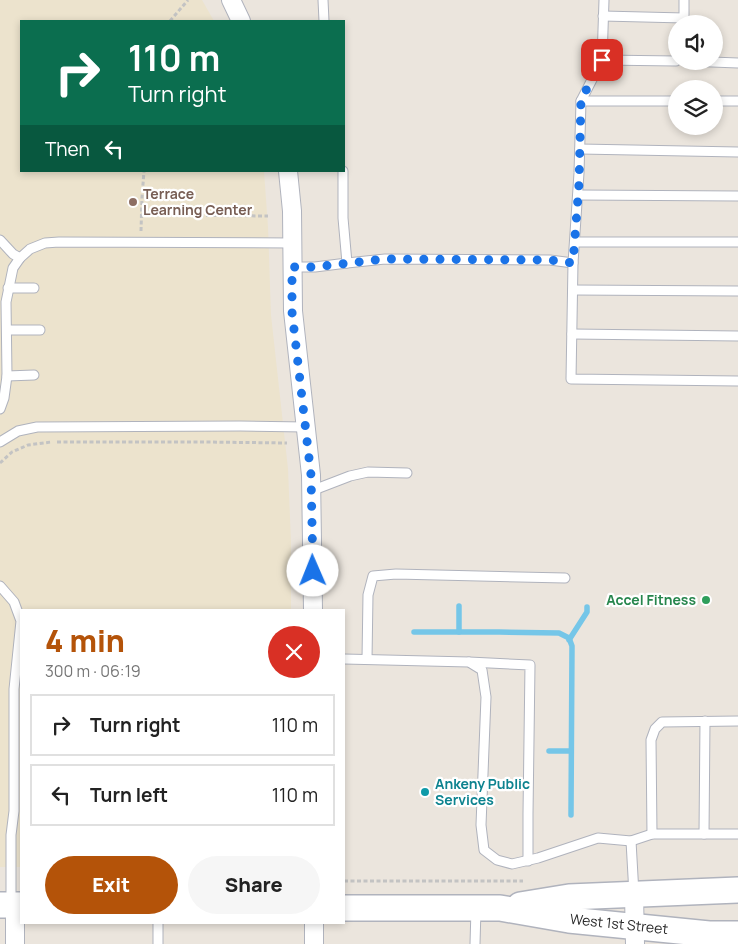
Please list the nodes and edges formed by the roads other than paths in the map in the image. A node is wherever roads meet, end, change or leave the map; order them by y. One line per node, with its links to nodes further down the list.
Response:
1 (230, 0): 7 (street)
2 (323, 0): 8 (lane)
3 (604, 0): 6 (lane)
4 (684, 0): 5 (lane)
5 (684, 15)
6 (603, 16): 9 (lane); 10 (lane)
7 (240, 20)
8 (324, 20)
9 (668, 20)
10 (602, 60): 11 (lane); 14 (lane)
11 (668, 61)
12 (723, 62): 13 (lane)
13 (738, 63)
14 (581, 100): 15 (lane); 18 (lane)
15 (668, 101)
16 (723, 101): 17 (lane)
17 (738, 101)
18 (580, 150): 19 (lane); 22 (lane)
19 (738, 152)
20 (288, 172): 27 (street)
21 (342, 172): 29 (lane)
22 (578, 195): 23 (lane); 25 (lane)
23 (738, 196)
24 (0, 240): 28 (lane)
25 (575, 242): 26 (lane); 30 (lane)
26 (738, 242)
27 (292, 243): 28 (lane); 31 (street)
28 (20, 258): 32 (lane)
29 (346, 263): 30 (lane); 31 (lane)
30 (573, 263): 34 (lane)
31 (292, 267): 46 (street)
32 (8, 288): 33 (lane); 36 (lane)
33 (34, 288)
34 (573, 290): 35 (lane); 38 (lane)
35 (738, 291)
36 (7, 330): 37 (lane); 41 (lane)
37 (40, 330)
38 (572, 334): 39 (lane); 42 (lane)
39 (738, 336)
40 (34, 375): 41 (lane)
41 (7, 376): 43 (lane)
42 (738, 381)
43 (0, 409)
44 (239, 415): 45 (lane)
45 (240, 426): 46 (lane); 47 (lane)
46 (305, 427): 49 (street)
47 (0, 442)
48 (407, 473): 49 (lane)
49 (311, 491): 52 (street)
50 (564, 578): 54 (lane)
51 (0, 586): 65 (lane)
52 (313, 609)
53 (345, 659): 54 (lane)
54 (367, 659): 55 (lane)
55 (469, 662): 62 (lane); 62 (lane)
56 (738, 720): 57 (lane)
57 (705, 721): 58 (lane); 59 (lane)
58 (652, 834): 59 (lane); 61 (lane)
59 (704, 834): 60 (lane)
60 (738, 834)
61 (631, 841): 62 (lane); 64 (lane)
62 (528, 861)
63 (738, 890): 64 (main road, West 1st Street)
64 (634, 894): 68 (main road, West 1st Street); 72 (street)
65 (12, 905): 73 (street)
66 (345, 908): 67 (main road, West 1st Street)
67 (476, 908): 68 (main road, West 1st Street); 76 (lane)
68 (500, 908): 72 (main road, West 1st Street)
69 (158, 924): 74 (lane)
70 (314, 924): 75 (street)
71 (738, 934): 72 (main road, West 1st Street)
72 (634, 935)
73 (15, 944)
74 (158, 944)
75 (314, 944)
76 (475, 944)

